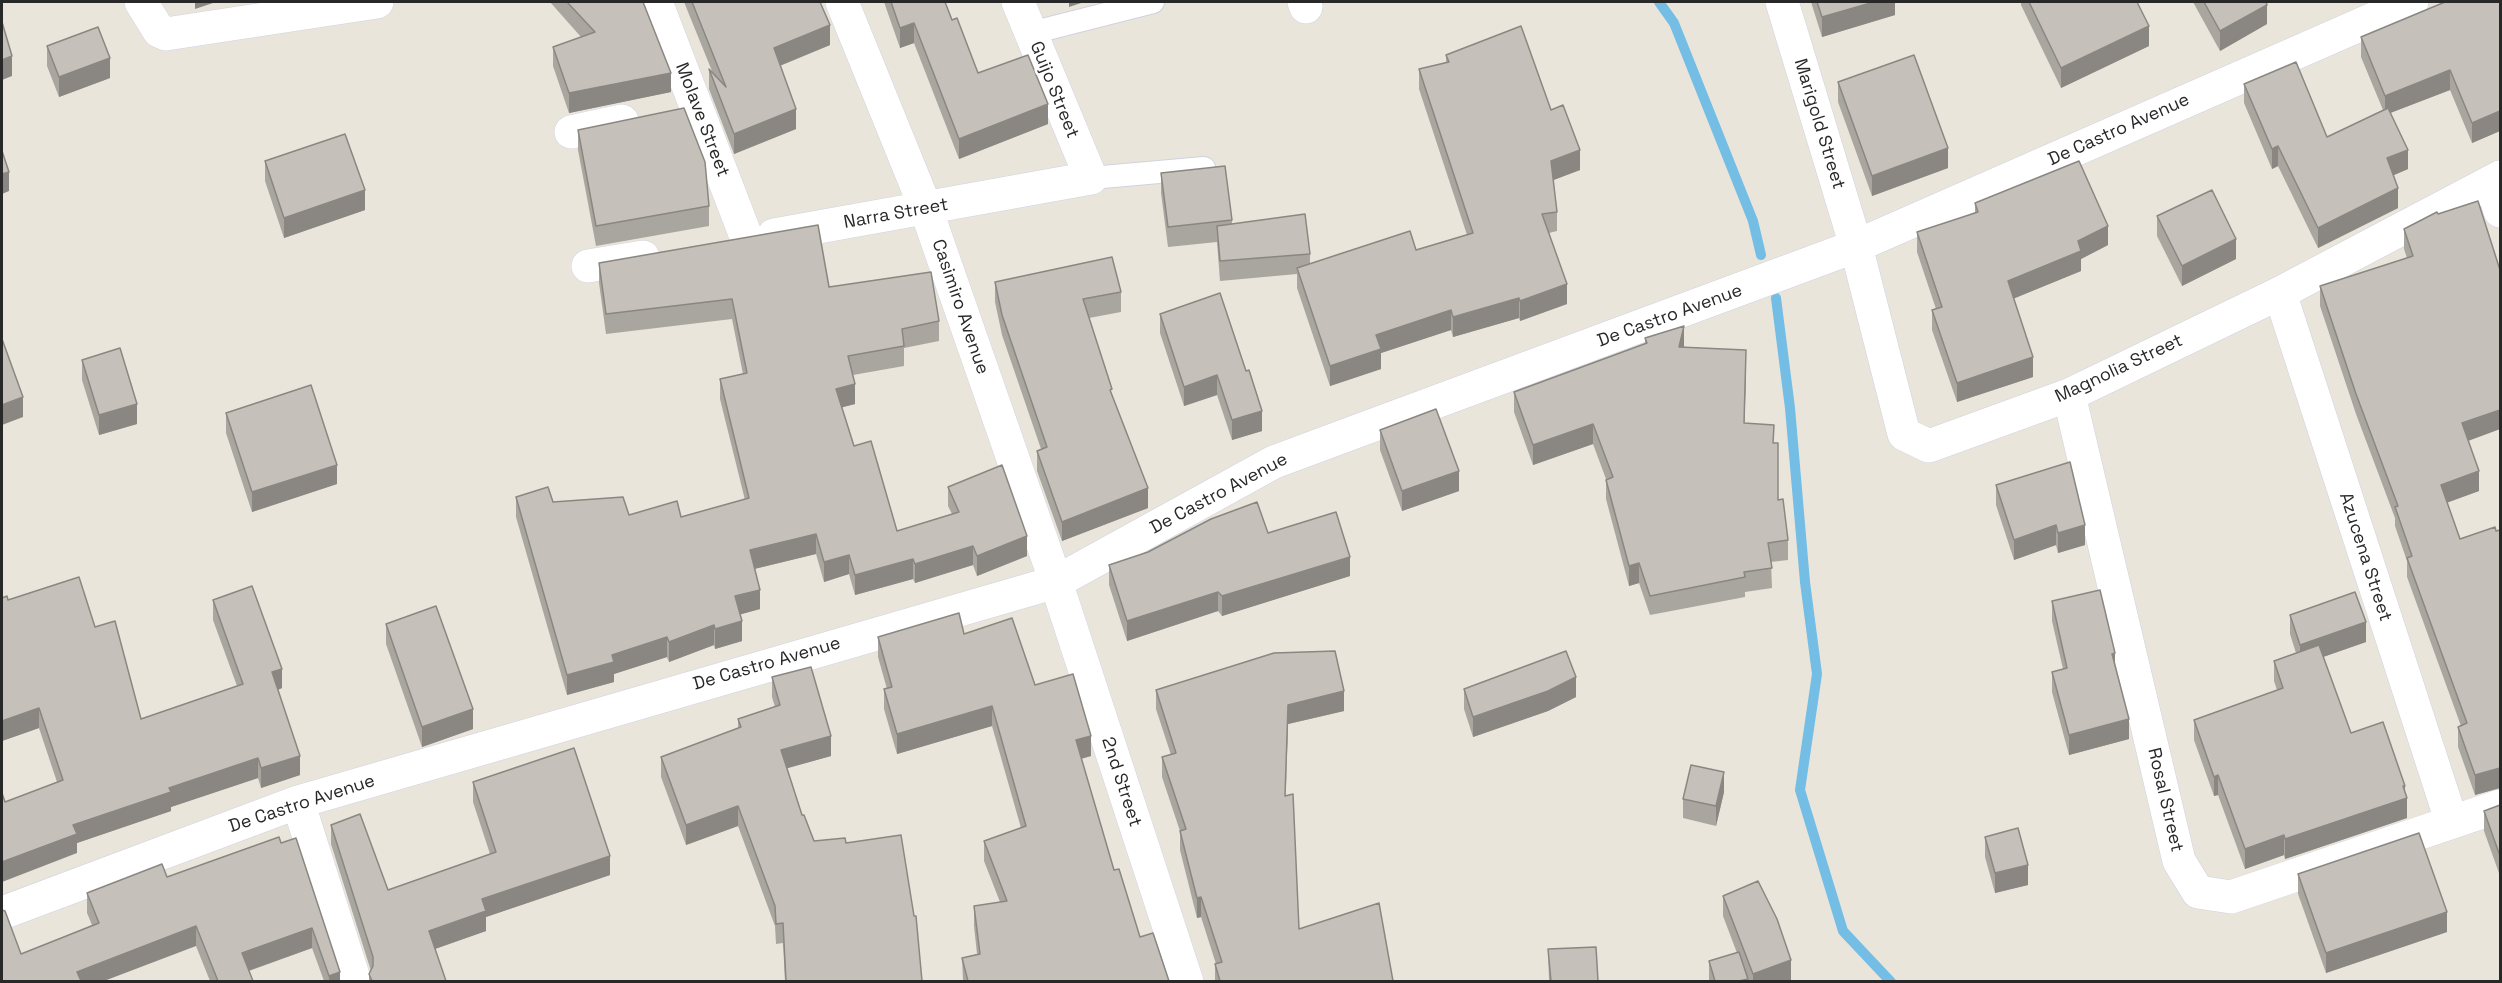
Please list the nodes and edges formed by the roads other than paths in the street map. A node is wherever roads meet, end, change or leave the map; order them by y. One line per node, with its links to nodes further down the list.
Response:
1 (141, 2): 2 (street)
2 (377, 2)
3 (656, 2): 10 (street, Molave Street)
4 (842, 2): 15 (street, Casimiro Avenue)
5 (1018, 2): 9 (street, Guijo Street)
6 (1153, 2): 9 (lane)
7 (1782, 2): 18 (street, Marigold Street)
8 (2412, 2): 18 (street, De Castro Avenue)
9 (1031, 33): 13 (street, Guijo Street)
10 (697, 106): 11 (street); 16 (street, Molave Street)
11 (571, 132)
12 (1204, 168): 13 (lane, Narra Street)
13 (1091, 178): 15 (street, Narra Street)
14 (2497, 190): 21 (street, Magnolia Street)
15 (926, 209): 16 (street, Narra Street); 23 (street, Casimiro Avenue)
16 (747, 239): 17 (street, Narra Street)
17 (713, 245)
18 (1856, 246): 22 (street, Magnolia Street); 23 (street, De Castro Avenue)
19 (668, 252): 20 (street)
20 (588, 266)
21 (2280, 293): 22 (street, Magnolia Street); 26 (street, Azucena Street)
22 (2069, 395): 26 (street, Rosal Street)
23 (1056, 582): 24 (street, De Castro Avenue); 29 (street, 2nd Street)
24 (298, 802): 27 (street, De Castro Avenue); 28 (street)
25 (2500, 806): 26 (street, Rosal Street)
26 (2451, 820)
27 (2, 913)
28 (355, 981)
29 (1187, 981)

